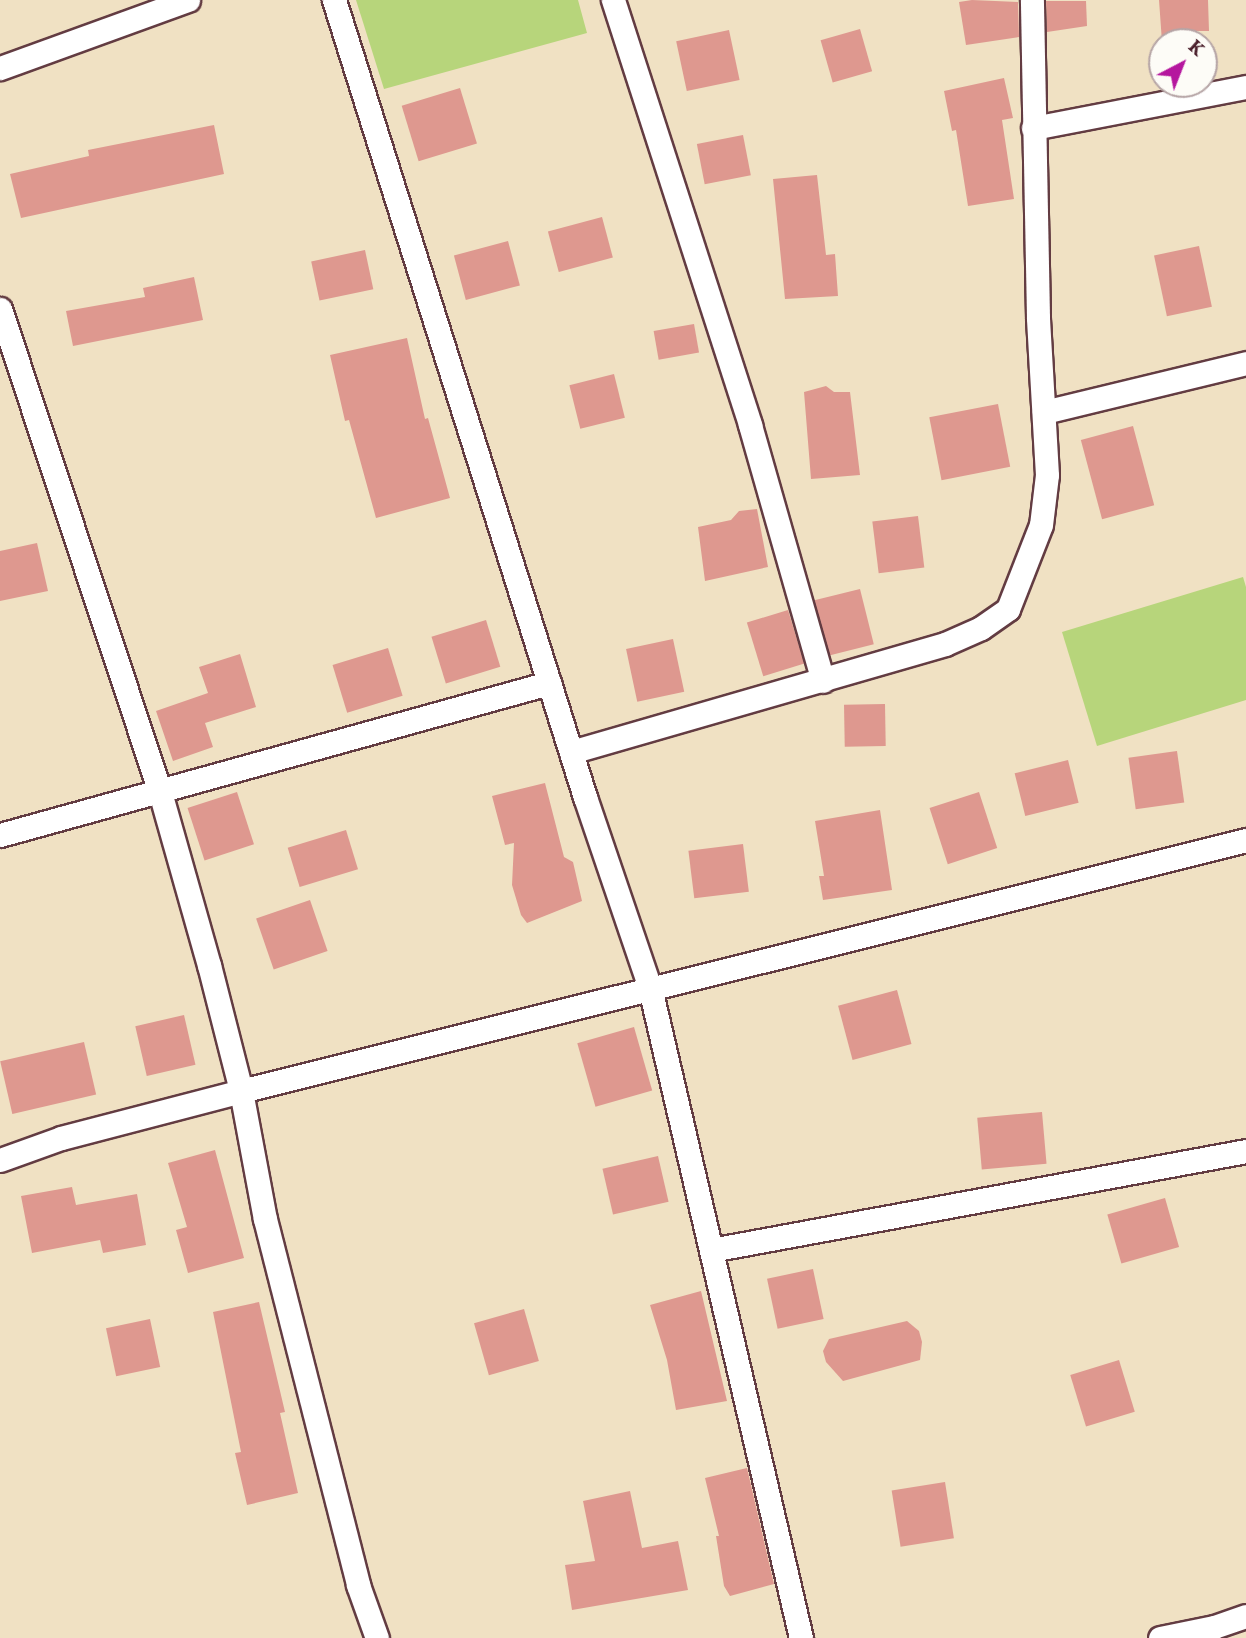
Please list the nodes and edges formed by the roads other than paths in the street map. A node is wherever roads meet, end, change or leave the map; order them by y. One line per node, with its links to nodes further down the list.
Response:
1 (188, 0): 5 (street)
2 (334, 0): 12 (street)
3 (613, 0): 11 (street)
4 (1032, 0): 7 (street)
5 (0, 68)
6 (1246, 87): 7 (street)
7 (1033, 128): 10 (street)
8 (0, 309): 14 (street)
9 (1246, 363): 10 (street)
10 (1044, 412): 11 (street)
11 (823, 681): 13 (street)
12 (549, 683): 13 (street); 14 (street)
13 (571, 752): 17 (street)
14 (160, 792): 15 (street); 18 (street)
15 (0, 835)
16 (1246, 840): 17 (street)
17 (650, 988): 18 (street); 21 (street)
18 (241, 1091): 20 (street); 23 (street)
19 (1246, 1151): 21 (street)
20 (0, 1160)
21 (711, 1250): 24 (street)
22 (1246, 1616): 25 (street)
23 (377, 1638)
24 (801, 1638)
25 (1160, 1638)

